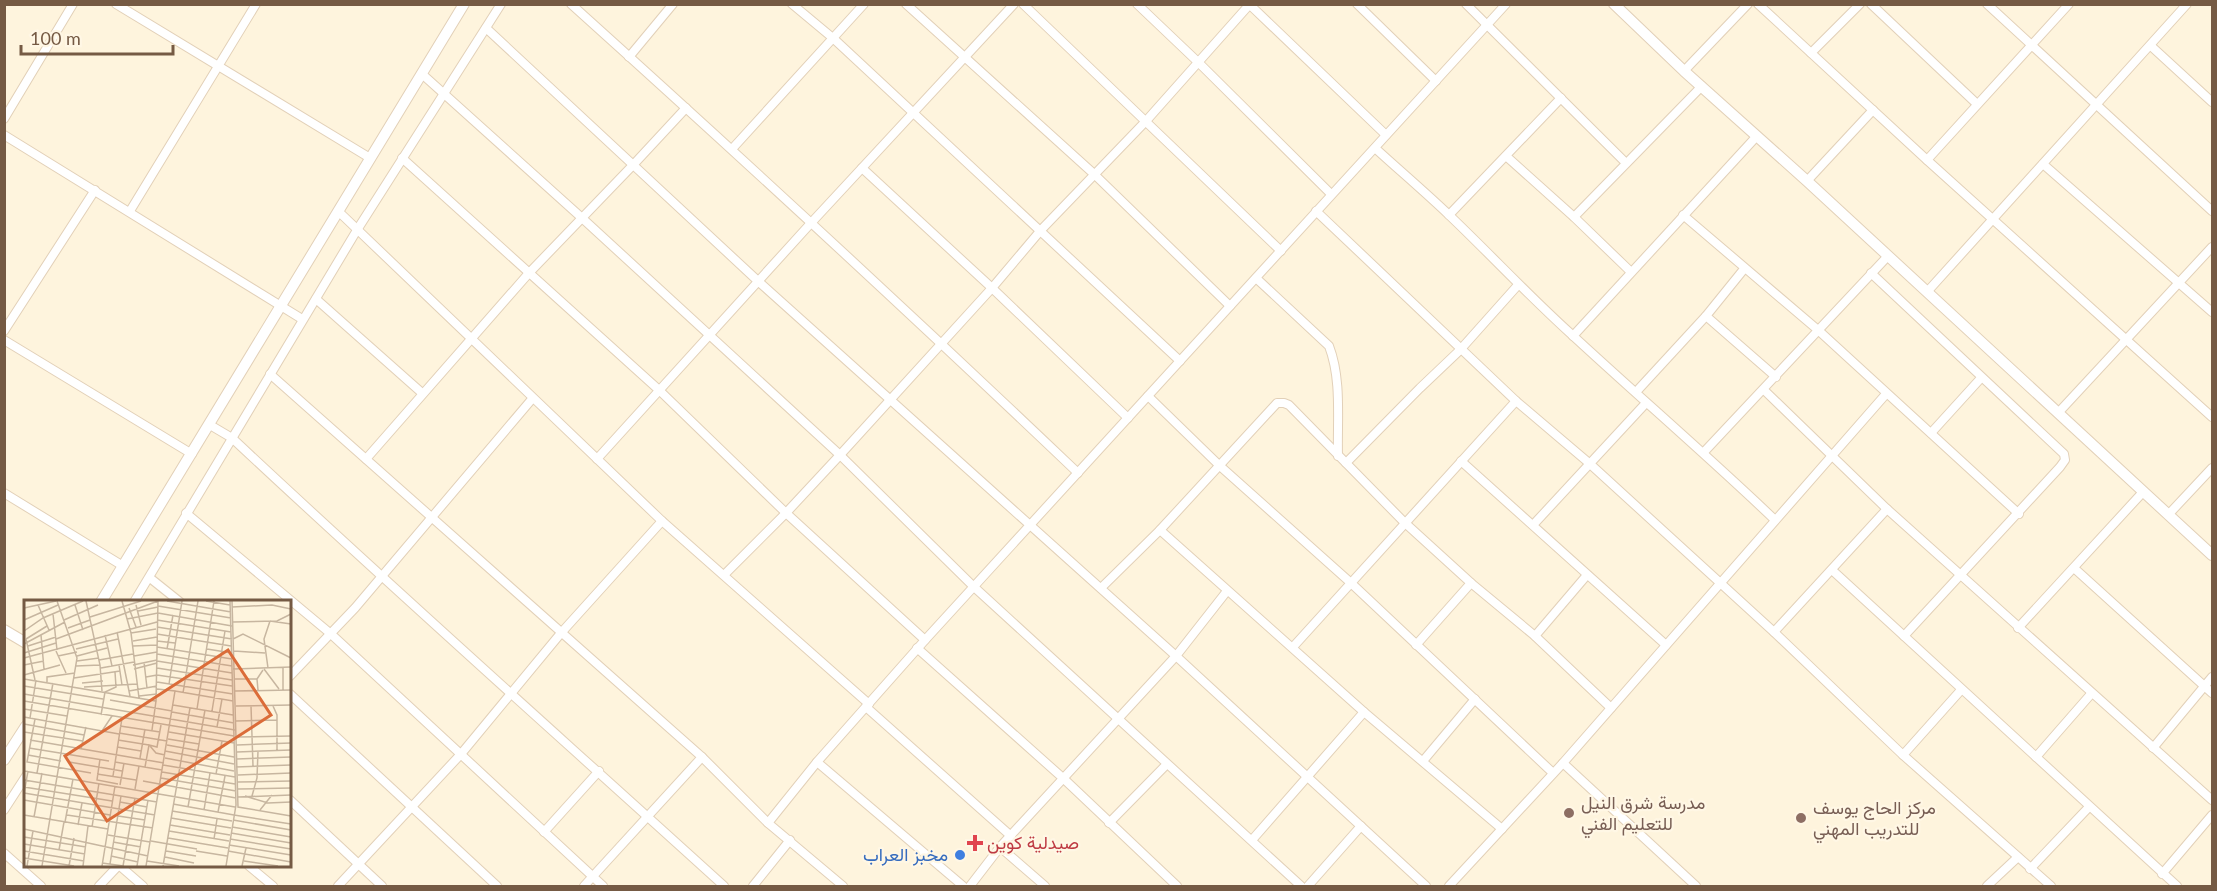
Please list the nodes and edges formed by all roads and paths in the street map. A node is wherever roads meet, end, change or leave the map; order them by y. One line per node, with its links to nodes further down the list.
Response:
1 (73, 4): 48 (street)
2 (116, 4): 35 (street)
3 (256, 4): 35 (street)
4 (501, 4): 27 (street)
5 (571, 4): 33 (street)
6 (673, 4): 33 (street)
7 (792, 4): 28 (street)
8 (864, 4): 28 (street)
9 (906, 4): 32 (street)
10 (1014, 4): 32 (street)
11 (1023, 4): 49 (street)
12 (1137, 4): 34 (street)
13 (1356, 4): 38 (street)
14 (1466, 4): 26 (street)
15 (1506, 4): 26 (street)
16 (1614, 4): 36 (street)
17 (1748, 4): 36 (street)
18 (1758, 4): 31 (street)
19 (1860, 4): 31 (street)
20 (1871, 4): 43 (street)
21 (1987, 4): 29 (street)
22 (2069, 4): 29 (street)
23 (2187, 4): 30 (street)
24 (464, 5): 37 (street)
25 (1249, 5): 34 (street); 51 (street)
26 (1487, 25): 38 (street); 41 (street)
27 (486, 28): 40 (street); 60 (street)
28 (834, 39): 47 (street); 54 (street)
29 (2031, 44): 43 (street); 44 (street)
30 (2151, 46): 42 (street); 44 (street)
31 (1811, 53): 46 (street)
32 (966, 56): 47 (street); 63 (street)
33 (629, 57): 45 (street)
34 (1199, 63): 49 (street); 66 (street)
35 (217, 68): 56 (street); 67 (street)
36 (1684, 71): 39 (street)
37 (422, 74): 40 (street); 56 (street)
38 (1436, 81): 51 (street)
39 (1702, 86): 52 (street); 59 (street)
40 (444, 94): 57 (street); 74 (street)
41 (1561, 98): 55 (street); 59 (street)
42 (2212, 102)
43 (1977, 104): 58 (street)
44 (2096, 105): 61 (street); 70 (street)
45 (686, 108): 54 (street); 60 (street)
46 (1873, 110): 58 (street); 64 (street)
47 (914, 114): 62 (street); 78 (street)
48 (4, 119)
49 (1146, 121): 63 (street); 80 (street)
50 (4, 135): 65 (street)
51 (1386, 135): 53 (street)
52 (1756, 137): 64 (street); 72 (street)
53 (1375, 148): 66 (street); 71 (street)
54 (732, 149): 76 (street)
55 (1506, 156): 71 (street); 73 (street)
56 (370, 158): 69 (street)
57 (402, 158): 77 (street); 84 (street)
58 (1927, 160): 75 (street)
59 (1626, 163): 73 (street)
60 (634, 164): 74 (street); 87 (street)
61 (2043, 164): 75 (street); 88 (street)
62 (862, 168): 76 (street); 90 (street)
63 (1094, 174): 78 (street); 93 (street)
64 (1807, 181): 81 (street)
65 (95, 190): 67 (street); 99 (street)
66 (1331, 194): 68 (street)
67 (129, 211): 94 (street)
68 (1316, 211): 80 (street); 106 (street)
69 (338, 212): 77 (street); 94 (street)
70 (2212, 212)
71 (1449, 215): 89 (street)
72 (1683, 215): 82 (street); 83 (street)
73 (1574, 217): 83 (street)
74 (582, 218): 84 (street); 100 (street)
75 (1993, 220): 91 (street); 103 (street)
76 (811, 223): 87 (street); 105 (street)
77 (357, 230): 92 (street); 102 (street)
78 (1041, 230): 90 (street); 107 (street)
79 (2212, 247): 88 (street)
80 (1281, 251): 86 (street)
81 (1887, 257): 85 (street); 91 (street)
82 (1744, 268): 96 (street); 98 (street)
83 (1630, 272): 101 (street)
84 (528, 273): 102 (street); 111 (street)
85 (1871, 273): 98 (street); 110 (street)
86 (1256, 278): 93 (street); 130 (street)
87 (759, 282): 100 (street); 118 (street)
88 (2178, 282): 95 (street); 103 (street)
89 (1518, 285): 101 (street); 106 (street)
90 (992, 288): 105 (street); 123 (street)
91 (1927, 292): 121 (street)
92 (316, 299): 97 (street); 114 (street)
93 (1230, 306): 107 (street)
94 (282, 307): 97 (street); 124 (street)
95 (2212, 312)
96 (1706, 316): 109 (street); 113 (street)
97 (302, 319): 108 (street)
98 (1818, 330): 109 (street); 115 (street)
99 (4, 331)
100 (710, 335): 111 (street); 129 (street)
101 (1573, 336): 113 (street)
102 (472, 338): 114 (street); 117 (street)
103 (2127, 339): 121 (street); 122 (street)
104 (4, 340): 128 (street)
105 (942, 343): 118 (street); 139 (street)
106 (1461, 350): 119 (street); 135 (street)
107 (1180, 361): 116 (street)
108 (270, 374): 126 (street); 132 (street)
109 (1776, 377): 112 (street)
110 (1981, 378): 125 (street); 145 (street)
111 (659, 390): 133 (street); 144 (street)
112 (1764, 390): 127 (street); 131 (street)
113 (1636, 392): 120 (street)
114 (422, 393): 132 (street)
115 (1886, 394): 125 (street); 131 (street)
116 (1148, 396): 123 (street); 137 (street)
117 (532, 399): 133 (street); 147 (street)
118 (890, 399): 129 (street); 151 (street)
119 (1516, 401): 134 (street); 136 (street)
120 (1646, 403): 127 (street); 136 (street)
121 (2058, 413): 140 (street)
122 (2212, 417)
123 (1128, 418): 139 (street)
124 (210, 425): 126 (street); 128 (street)
125 (1931, 433): 145 (street)
126 (232, 438): 143 (street); 161 (street)
127 (1704, 452): 148 (street)
128 (192, 454): 155 (street)
129 (840, 455): 144 (street); 166 (street)
130 (1338, 456): 135 (street); 137 (street)
131 (1833, 456): 142 (street); 148 (street)
132 (366, 459): 147 (street)
133 (597, 459): 149 (street)
134 (1461, 461): 150 (street); 152 (street)
135 (1346, 463): 150 (street)
136 (1589, 463): 152 (street); 164 (street)
137 (1220, 466): 153 (street); 163 (street)
138 (2212, 468): 146 (street)
139 (1077, 473): 151 (street)
140 (2143, 492): 146 (street); 156 (street)
141 (4, 493): 155 (street)
142 (1887, 509): 157 (street); 160 (street)
143 (186, 513): 162 (street); 172 (street)
144 (786, 513): 158 (street); 181 (street)
145 (2019, 513): 160 (street)
146 (2168, 515): 154 (street)
147 (433, 518): 161 (street); 177 (street)
148 (1776, 520): 164 (street)
149 (662, 521): 158 (street); 177 (street)
150 (1404, 522): 163 (street); 165 (street)
151 (1029, 525): 166 (street); 167 (street)
152 (1533, 525): 159 (street)
153 (1160, 530): 167 (street); 168 (street)
154 (2212, 555)
155 (123, 566): 169 (street)
156 (2074, 568): 174 (street); 190 (street)
157 (1832, 570): 176 (street); 180 (street)
158 (724, 575): 197 (street)
159 (1587, 575): 179 (street); 184 (street)
160 (1962, 576): 174 (street); 180 (street)
161 (380, 577): 178 (street); 193 (street)
162 (150, 578): 170 (street); 171 (street)
163 (1350, 583): 183 (street); 185 (street)
164 (1720, 583): 176 (street); 184 (street)
165 (1472, 584): 179 (street); 183 (street)
166 (974, 586): 181 (street); 200 (street)
167 (1101, 588): 187 (street)
168 (1227, 591): 185 (street); 187 (street)
169 (102, 600)
170 (135, 600)
171 (178, 600)
172 (290, 600)
173 (291, 601): 178 (street)
174 (2018, 628): 194 (street)
175 (4, 630): 182 (street)
176 (1774, 632): 204 (street)
177 (561, 633): 193 (street); 205 (street)
178 (331, 634): 188 (street); 203 (street)
179 (1535, 636): 198 (street)
180 (1904, 636): 191 (street)
181 (925, 640): 186 (street)
182 (24, 642)
183 (1416, 645): 196 (street)
184 (1666, 645): 198 (street)
185 (1293, 647): 199 (street)
186 (917, 648): 197 (street); 216 (street)
187 (1176, 656): 200 (street); 214 (street)
188 (291, 675)
189 (2212, 678): 190 (street)
190 (2205, 686): 192 (street); 202 (street)
191 (1961, 690): 204 (street); 206 (street)
192 (2212, 693)
193 (513, 694): 203 (street); 212 (street)
194 (2091, 694): 202 (street); 206 (street)
195 (291, 695): 220 (street)
196 (1474, 699): 208 (street); 213 (street)
197 (868, 705): 209 (street); 229 (street)
198 (1611, 708): 210 (street)
199 (1364, 712): 208 (street); 214 (street)
200 (1118, 719): 211 (street); 216 (street)
201 (24, 729): 207 (street)
202 (2153, 747): 217 (street)
203 (461, 754): 220 (street); 228 (street)
204 (1903, 755): 234 (street)
205 (702, 757): 223 (street); 224 (street)
206 (2036, 757): 219 (street)
207 (4, 760)
208 (1423, 761): 227 (street)
209 (817, 762): 224 (street); 254 (street)
210 (1563, 763): 213 (street); 262 (street)
211 (1167, 764): 225 (street); 231 (street)
212 (599, 771): 223 (street); 228 (street)
213 (1553, 773): 227 (street)
214 (1308, 777): 226 (street); 231 (street)
215 (24, 779): 221 (street)
216 (1064, 779): 225 (street); 229 (street)
217 (2212, 800)
218 (291, 801): 235 (street)
219 (2089, 807): 239 (street); 240 (street)
220 (412, 808): 235 (street); 248 (street)
221 (4, 810)
222 (2212, 815): 240 (street)
223 (647, 817): 241 (street); 251 (street)
224 (768, 823): 230 (street)
225 (1109, 823): 257 (street)
226 (1361, 826): 259 (street); 260 (street)
227 (1502, 829): 261 (street)
228 (544, 832): 241 (street)
229 (1011, 836): 232 (street)
230 (790, 840): 252 (street); 253 (street)
231 (1252, 840): 258 (street)
232 (1000, 847): 255 (street); 256 (street)
233 (4, 853): 242 (street)
234 (2018, 858): 239 (street); 263 (street)
235 (359, 865): 246 (street); 247 (street)
236 (118, 867): 243 (street)
237 (120, 867): 244 (street)
238 (250, 867): 245 (street)
239 (2030, 869): 264 (street)
240 (2162, 874): 265 (street)
241 (592, 878): 249 (street); 250 (street)
242 (41, 886)
243 (99, 886)
244 (143, 886)
245 (273, 886)
246 (338, 886)
247 (382, 886)
248 (497, 886)
249 (584, 886)
250 (603, 886)
251 (724, 886)
252 (753, 886)
253 (843, 886)
254 (963, 886)
255 (970, 886)
256 (1045, 886)
257 (1176, 886)
258 (1301, 886)
259 (1308, 886)
260 (1426, 886)
261 (1449, 886)
262 (1696, 886)
263 (1987, 886)
264 (2051, 886)
265 (2177, 886)

